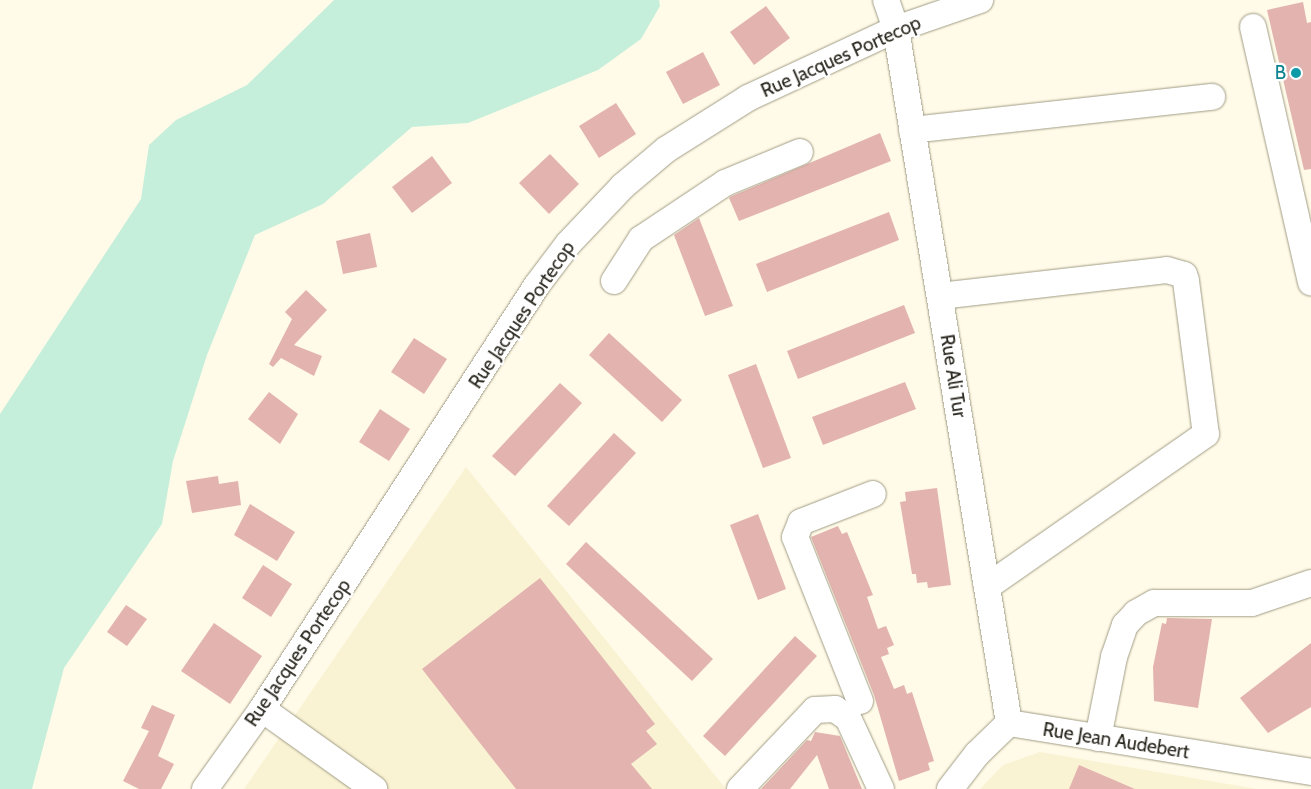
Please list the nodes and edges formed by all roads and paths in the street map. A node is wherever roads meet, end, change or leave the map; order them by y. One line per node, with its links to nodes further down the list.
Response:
1 (886, 0): 4 (street, Rue Ali Tur)
2 (980, 0): 4 (street, Rue Jacques Portecop)
3 (1253, 26): 9 (street)
4 (896, 29): 6 (street, Rue Ali Tur); 15 (street, Rue Jacques Portecop)
5 (1212, 97): 6 (street)
6 (912, 130): 10 (street, Rue Ali Tur)
7 (800, 152): 8 (street)
8 (614, 281)
9 (1311, 282)
10 (940, 296): 13 (street, Rue Ali Tur); 13 (street)
11 (873, 494): 14 (street)
12 (1311, 583): 17 (street)
13 (987, 587): 16 (street, Rue Ali Tur)
14 (860, 701)
15 (262, 709): 19 (street, Rue Jacques Portecop); 20 (street)
16 (1009, 724): 17 (street, Rue Jean Audebert); 23 (street)
17 (1098, 738): 18 (street, Rue Jean Audebert)
18 (1311, 772)
19 (205, 789)
20 (374, 789)
21 (740, 789): 22 (street)
22 (881, 789)
23 (950, 789)

